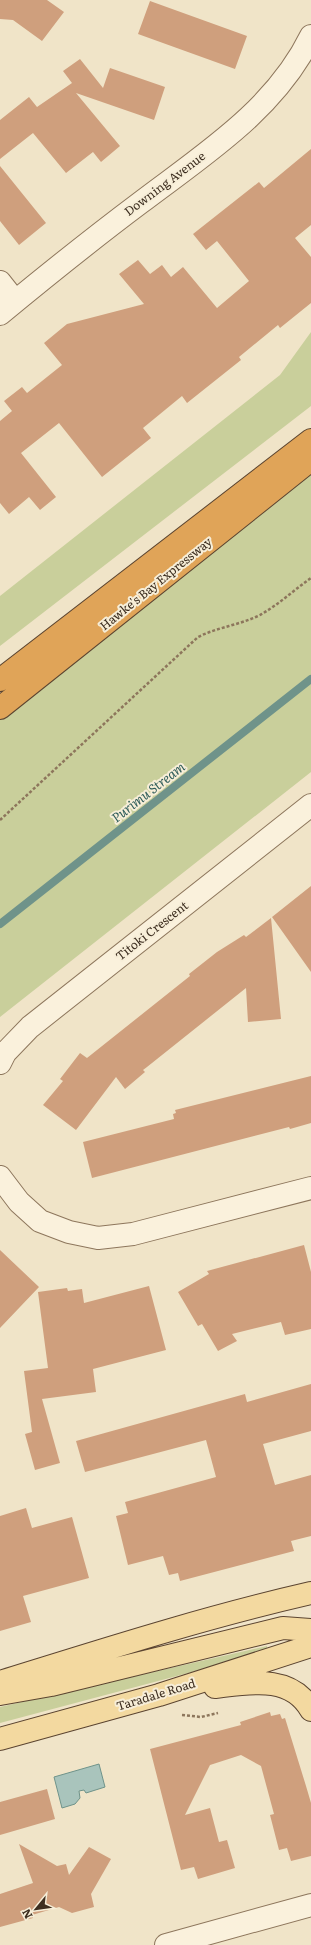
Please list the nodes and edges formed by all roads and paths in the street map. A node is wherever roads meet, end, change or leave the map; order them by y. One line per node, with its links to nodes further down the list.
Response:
1 (311, 36): 3 (street, Downing Avenue)
2 (0, 282): 3 (street)
3 (8, 308)
4 (311, 440): 7 (highway, Hawke's Bay Expressway)
5 (311, 460): 8 (highway, Hawke's Bay Expressway)
6 (311, 578): 10 (path)
7 (0, 680)
8 (0, 708)
9 (311, 805): 11 (street, Titoki Crescent)
10 (0, 820)
11 (0, 1063)
12 (2, 1185): 13 (street)
13 (311, 1188)
14 (311, 1593): 18 (main road)
15 (311, 1630): 19 (main road)
16 (311, 1641): 17 (main road, Taradale Road)
17 (311, 1646): 20 (main road, Taradale Road)
18 (0, 1682)
19 (0, 1694)
20 (159, 1695): 21 (main road); 24 (main road, Taradale Road)
21 (311, 1710)
22 (222, 1712): 23 (path)
23 (187, 1715)
24 (0, 1739)
25 (311, 1905): 26 (street)
26 (166, 1945)

